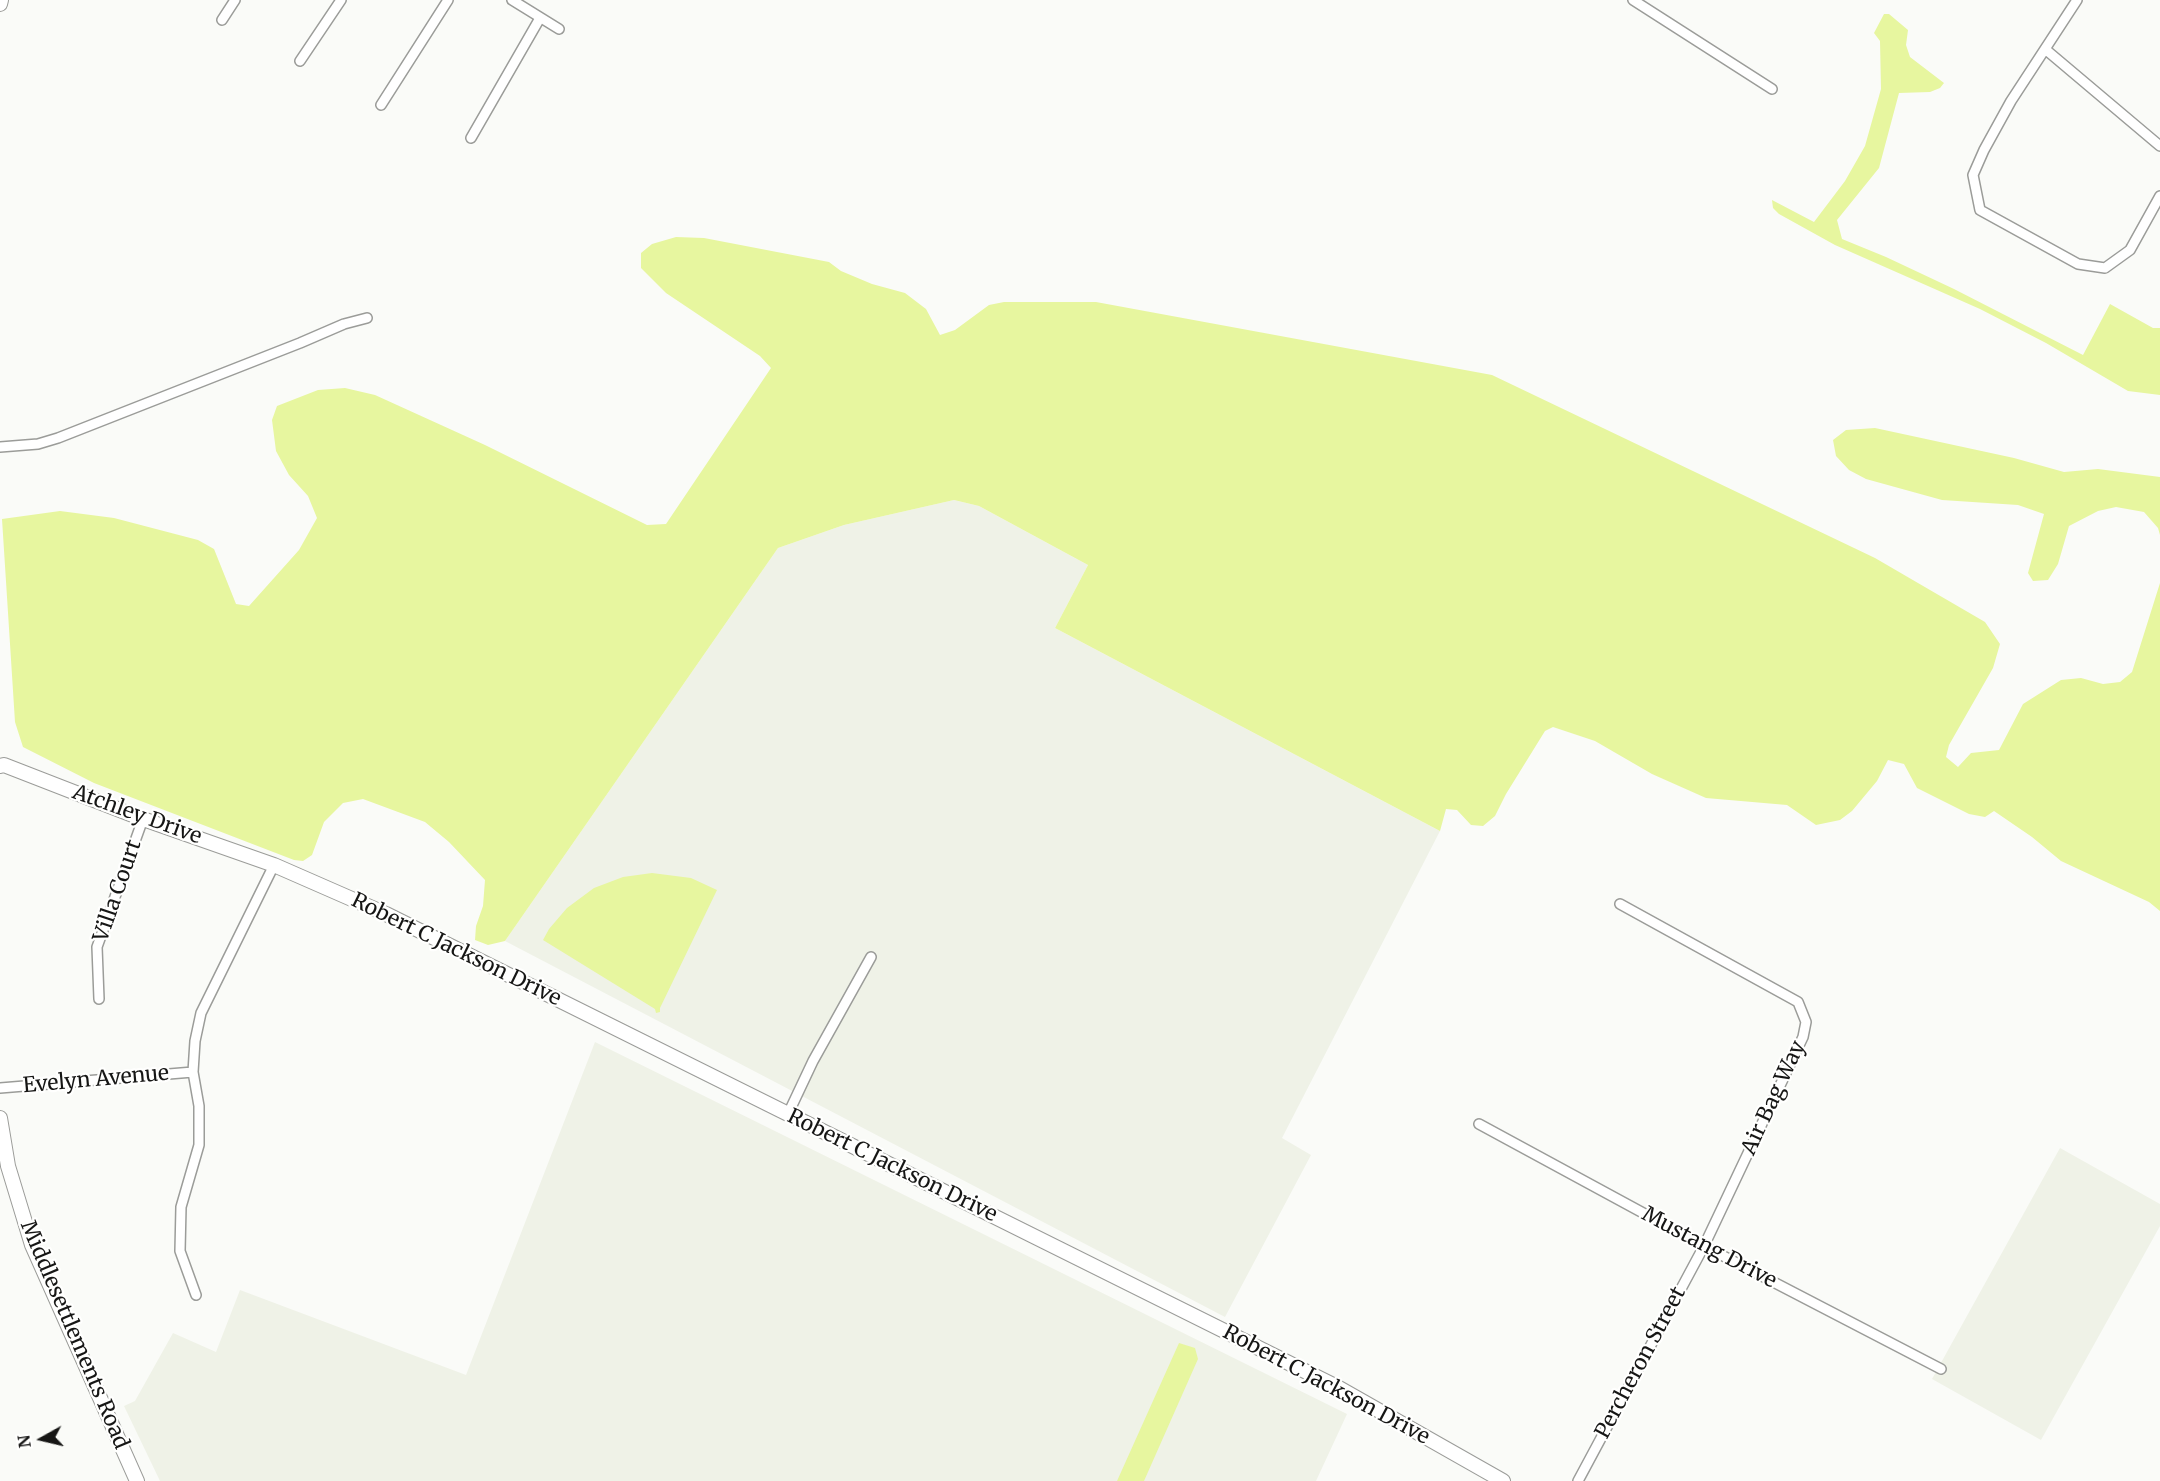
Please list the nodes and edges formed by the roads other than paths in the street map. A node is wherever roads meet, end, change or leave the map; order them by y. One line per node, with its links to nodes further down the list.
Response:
1 (235, 0): 8 (street)
2 (341, 0): 11 (street)
3 (448, 0): 13 (street)
4 (512, 0): 7 (street)
5 (1633, 0): 12 (street)
6 (2077, 0): 10 (street)
7 (540, 18): 9 (street); 14 (street)
8 (222, 20)
9 (559, 29)
10 (2045, 49): 15 (street); 16 (street)
11 (300, 61)
12 (1772, 89)
13 (381, 105)
14 (471, 138)
15 (2160, 146)
16 (2160, 196)
17 (367, 318): 18 (street)
18 (0, 447)
19 (0, 766): 20 (main road, Atchley Drive)
20 (142, 819): 21 (main road, Atchley Drive); 24 (street, Villa Court)
21 (274, 865): 25 (street); 27 (main road, Robert C Jackson Drive)
22 (1620, 904): 30 (street, Air Bag Way)
23 (871, 957): 27 (street)
24 (99, 999)
25 (193, 1072): 26 (street, Evelyn Avenue); 31 (street)
26 (0, 1088)
27 (788, 1114): 34 (main road, Robert C Jackson Drive)
28 (0, 1118): 33 (main road, Middlesettlements Road)
29 (1479, 1124): 30 (street, Mustang Drive)
30 (1704, 1246): 32 (street, Mustang Drive); 35 (street, Percheron Street)
31 (195, 1295)
32 (1941, 1369)
33 (137, 1481)
34 (1503, 1481)
35 (1578, 1481)

